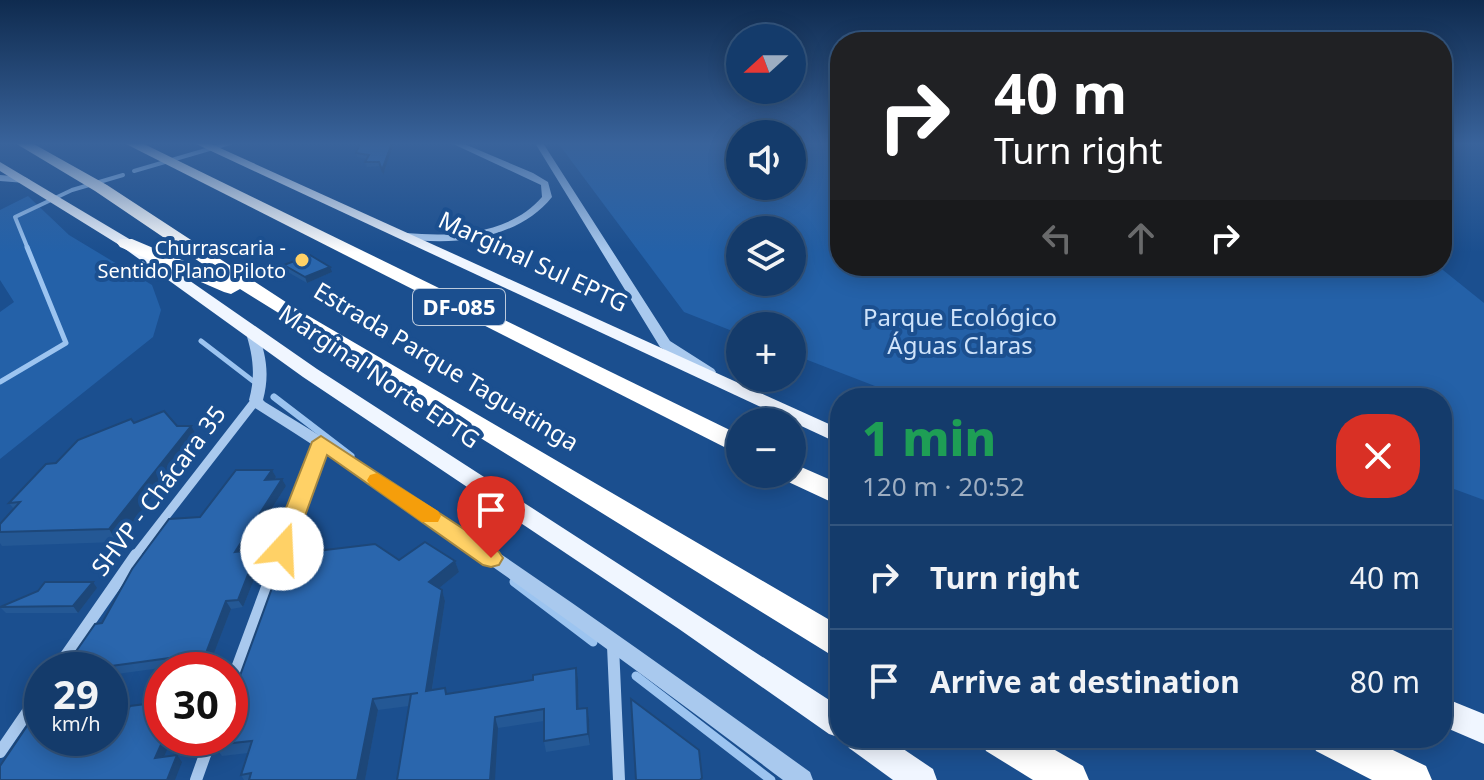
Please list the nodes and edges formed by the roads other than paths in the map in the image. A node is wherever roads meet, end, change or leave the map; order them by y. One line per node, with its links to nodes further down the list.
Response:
1 (18, 179): 7 (street)
2 (85, 179): 10 (highway, Estrada Parque Taguatinga)
3 (202, 179): 17 (highway, Estrada Parque Taguatinga / DF-085)
4 (279, 179): 8 (main road, Marginal Sul EPTG)
5 (537, 179): 8 (street)
6 (562, 179): 12 (street)
7 (25, 180): 9 (main road, Marginal Norte EPTG)
8 (406, 236): 13 (main road, Marginal Sul EPTG)
9 (126, 243): 10 (highway); 11 (main road, Marginal Norte EPTG)
10 (288, 312): 21 (highway, Estrada Parque Taguatinga)
11 (251, 330): 15 (street, SHVP - Chácara 35); 27 (main road, Marginal Norte EPTG)
12 (726, 382)
13 (726, 383)
14 (746, 392): 16 (main road, Marginal Sul EPTG)
15 (256, 400): 18 (street); 23 (street, SHVP - Chácara 35)
16 (830, 432)
17 (726, 439)
18 (321, 442): 22 (street); 24 (street)
19 (806, 479): 20 (highway)
20 (830, 491)
21 (830, 637)
22 (613, 641): 35 (street); 36 (street)
23 (68, 652)
24 (243, 652)
25 (1452, 715): 28 (main road)
26 (24, 717): 32 (street)
27 (830, 717)
28 (1484, 729)
29 (875, 748): 37 (main road)
30 (1016, 748): 38 (highway)
31 (1349, 748): 39 (highway)
32 (0, 752)
33 (205, 756): 34 (street)
34 (196, 780)
35 (619, 780)
36 (802, 780)
37 (921, 780)
38 (1069, 780)
39 (1412, 780)

